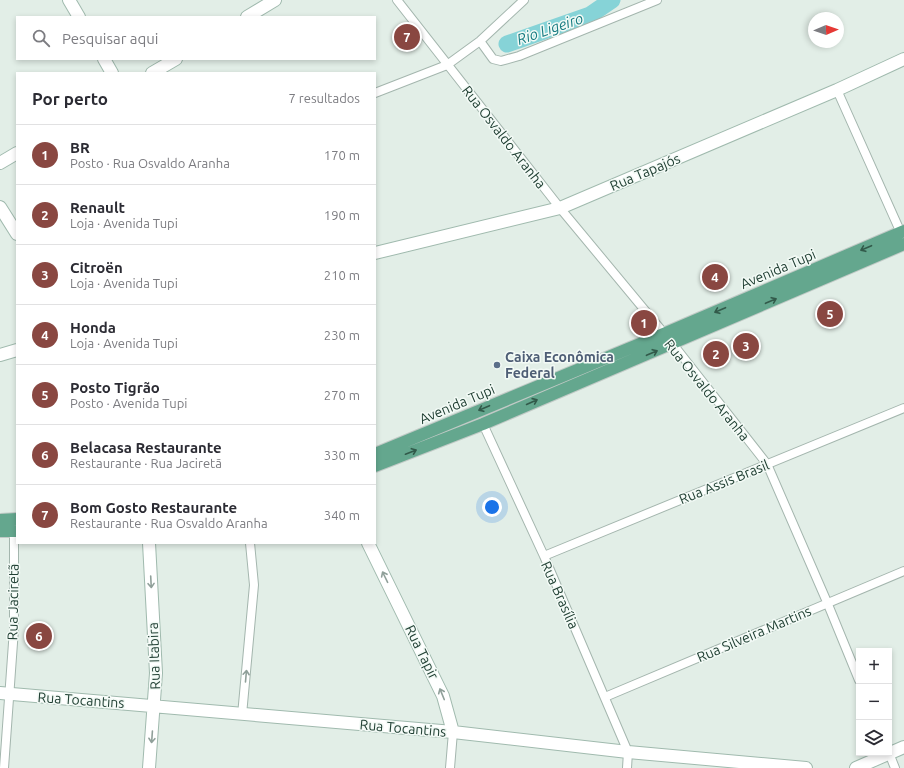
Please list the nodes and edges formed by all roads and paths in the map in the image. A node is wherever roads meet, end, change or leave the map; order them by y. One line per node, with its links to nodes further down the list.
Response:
1 (69, 0): 6 (street)
2 (275, 0): 7 (street)
3 (397, 0): 12 (street, Rua Osvaldo Aranha)
4 (524, 0): 8 (street)
5 (657, 0): 8 (street)
6 (78, 16)
7 (249, 16)
8 (480, 41): 12 (street)
9 (904, 59): 15 (street, Rua Tapajós)
10 (105, 60): 13 (street)
11 (174, 60): 14 (street)
12 (447, 65): 16 (street); 20 (street, Rua Osvaldo Aranha)
13 (111, 72)
14 (154, 72)
15 (836, 90): 20 (street, Rua Tapajós); 22 (street)
16 (376, 93)
17 (16, 154): 18 (street)
18 (0, 163)
19 (0, 207): 21 (street)
20 (560, 208): 23 (street, Rua Tapajós); 24 (street, Rua Osvaldo Aranha)
21 (16, 232)
22 (903, 236): 24 (main road, Avenida Tupi, one-way to 24); 25 (main road, Avenida Tupi, one-way to 22)
23 (376, 253)
24 (662, 334): 25 (street, Rua Osvaldo Aranha); 30 (main road, Avenida Tupi, one-way to 30)
25 (672, 343): 29 (main road, Avenida Tupi, one-way to 25); 31 (street, Rua Osvaldo Aranha)
26 (16, 350): 27 (street)
27 (0, 355)
28 (904, 408): 31 (street, Rua Assis Brasil)
29 (483, 424): 32 (main road, Avenida Tupi, one-way to 29); 40 (street, Rua Brasília)
30 (376, 454)
31 (766, 464): 40 (street, Rua Assis Brasil); 42 (street, Rua Osvaldo Aranha)
32 (376, 466)
33 (16, 519): 34 (main road)
34 (0, 520)
35 (0, 531): 36 (main road)
36 (15, 531): 44 (street, Rua Jaciretã)
37 (149, 544): 46 (street, Rua Itabira, one-way to 46)
38 (250, 544): 47 (street, one-way to 38)
39 (368, 544): 48 (street, Rua Tapir, one-way to 39)
40 (544, 556): 45 (street, Rua Brasília)
41 (904, 571): 42 (street, Rua Silveira Martins)
42 (828, 602): 43 (street, Rua Osvaldo Aranha); 45 (street, Rua Silveira Martins)
43 (856, 672)
44 (4, 694): 46 (street, Rua Tocantins); 55 (street, Rua Jaciretã)
45 (605, 697): 50 (street, Rua Brasília)
46 (155, 705): 47 (street, Rua Tocantins); 56 (street, Rua Itabira, one-way to 56)
47 (242, 715): 48 (street, Rua Tocantins)
48 (453, 732): 50 (street, Rua Tocantins); 57 (street, Rua Tapir)
49 (904, 747): 51 (street)
50 (628, 752): 54 (street, Rua Tocantins); 58 (street, Rua Brasília)
51 (892, 752)
52 (882, 756): 60 (street)
53 (890, 756): 61 (street)
54 (780, 767): 59 (street, Rua Tocantins)
55 (4, 768)
56 (149, 768)
57 (450, 768)
58 (627, 768)
59 (806, 768)
60 (856, 768)
61 (896, 768)

